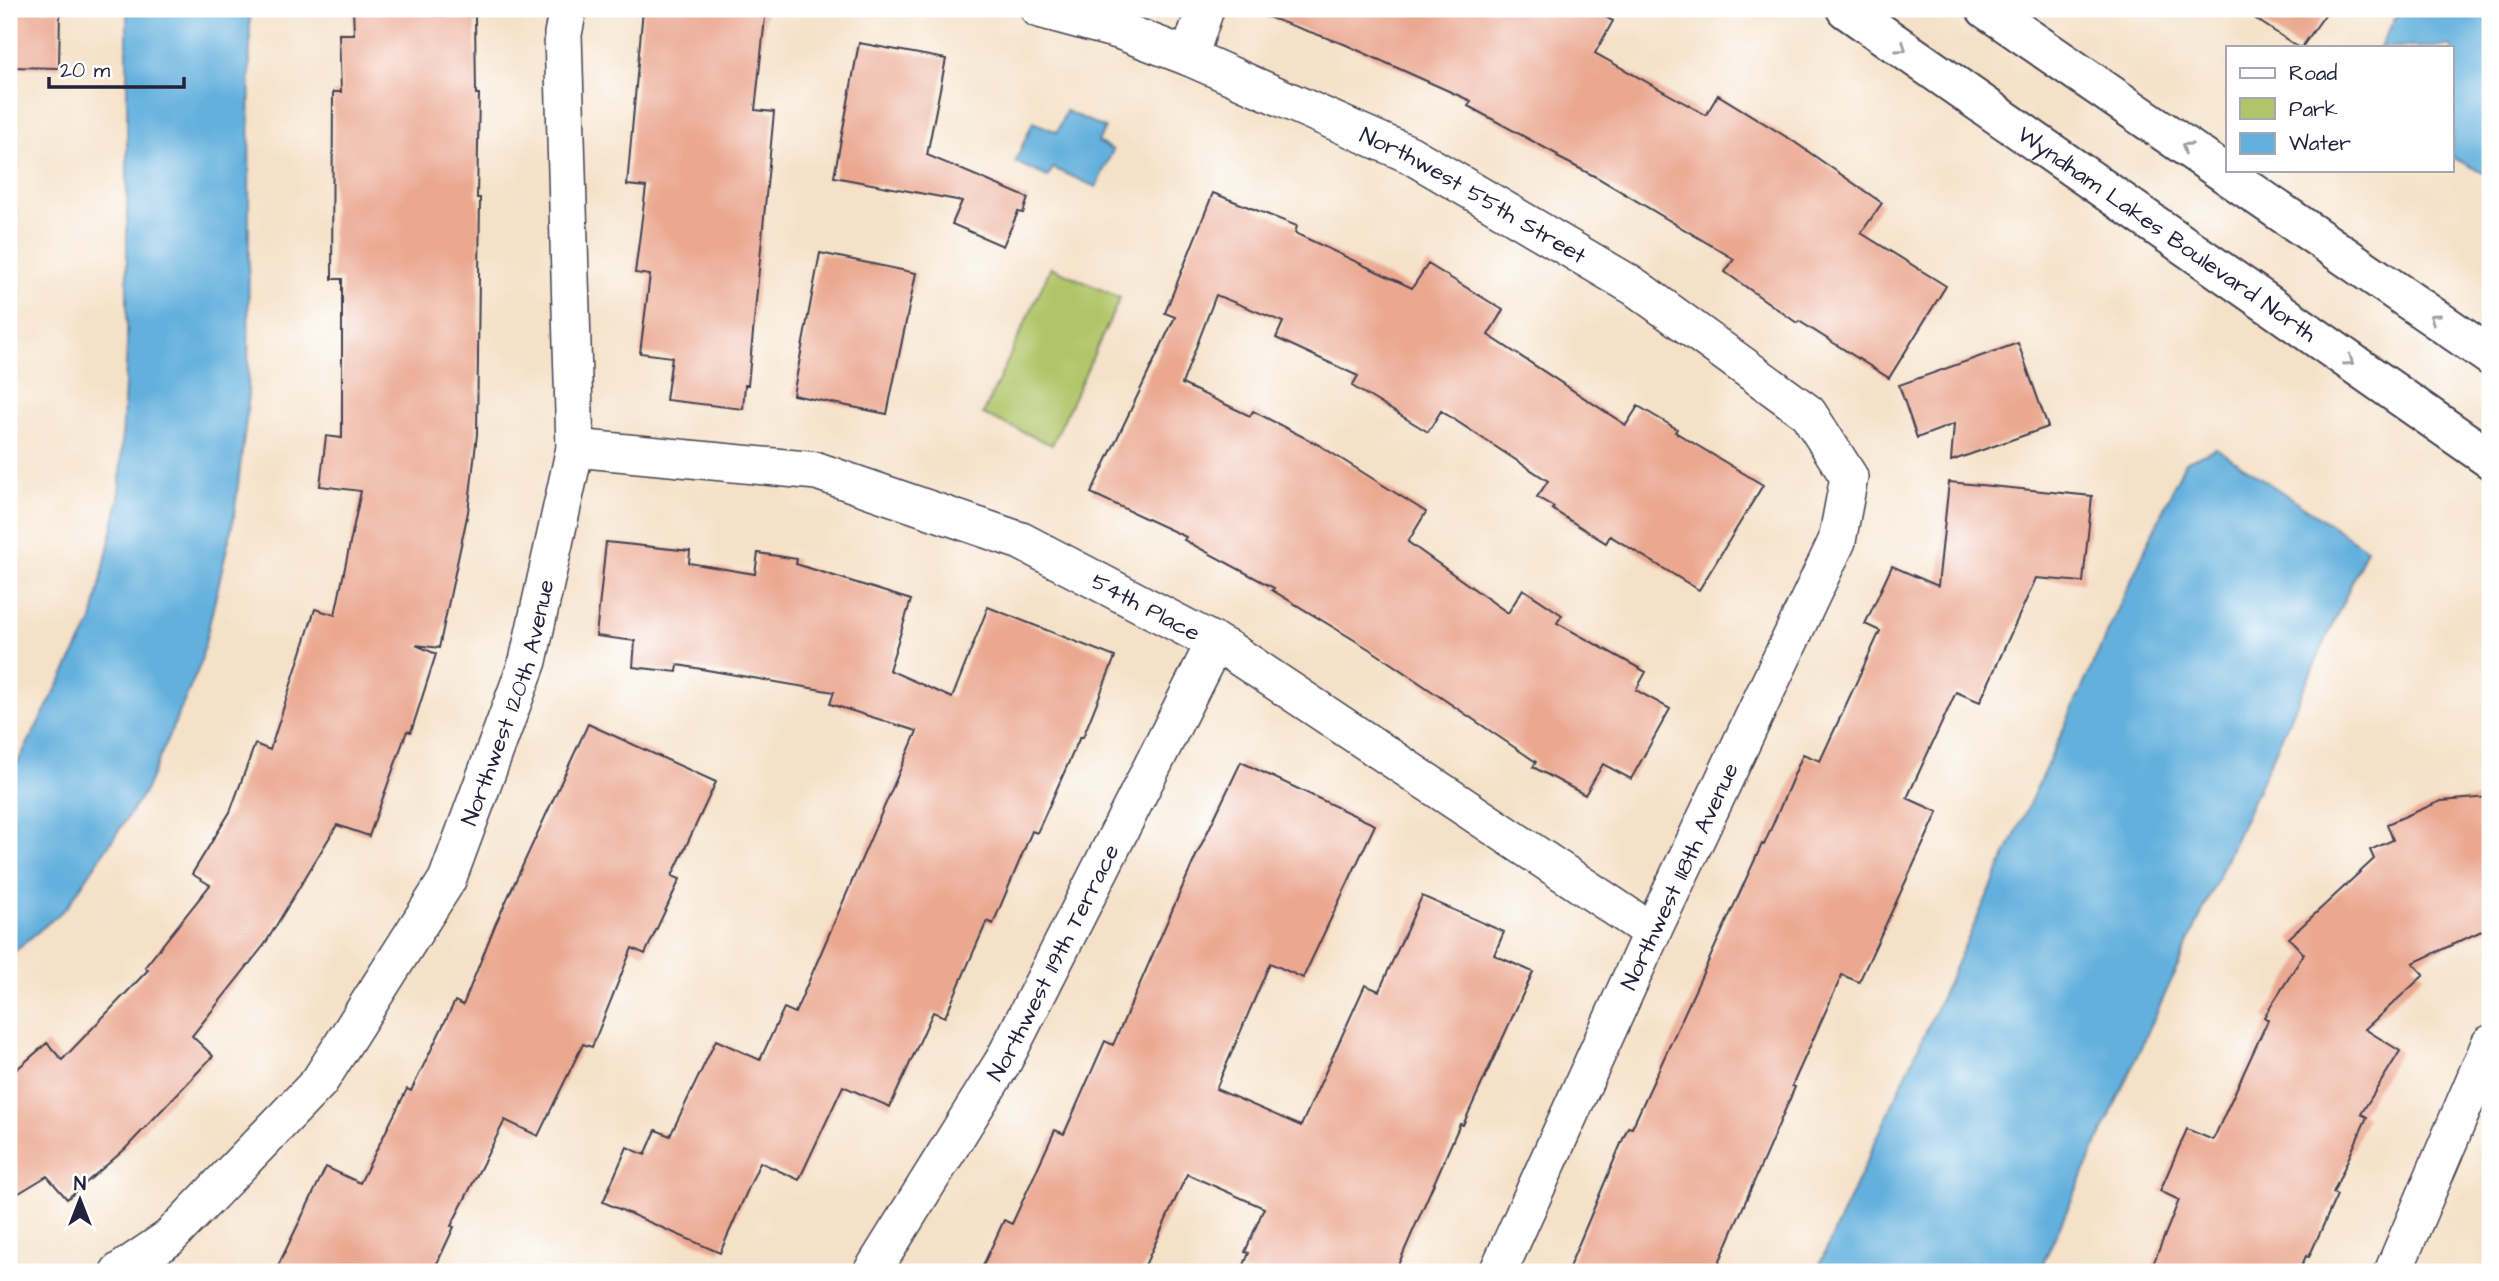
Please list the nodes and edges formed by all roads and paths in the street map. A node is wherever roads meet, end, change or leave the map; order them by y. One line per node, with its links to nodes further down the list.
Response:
1 (568, 9): 9 (street, Northwest 120th Avenue)
2 (1039, 9): 6 (street, Northwest 55th Street)
3 (1205, 9): 7 (street)
4 (1846, 9): 10 (street, Wyndham Lakes Boulevard North, one-way to 10)
5 (1986, 9): 8 (street, one-way to 5)
6 (1125, 20): 7 (street, Northwest 55th Street)
7 (1189, 57): 11 (street, Northwest 55th Street)
8 (2490, 356)
9 (575, 449): 12 (street, 54th Place); 15 (street, Northwest 120th Avenue)
10 (2490, 459)
11 (1849, 477): 13 (street, Northwest 118th Avenue)
12 (1215, 642): 13 (street, 54th Place); 16 (street, Northwest 119th Terrace)
13 (1652, 932): 17 (street, Northwest 118th Avenue)
14 (2490, 1044): 18 (street)
15 (119, 1272)
16 (872, 1272)
17 (1498, 1272)
18 (2393, 1272)

